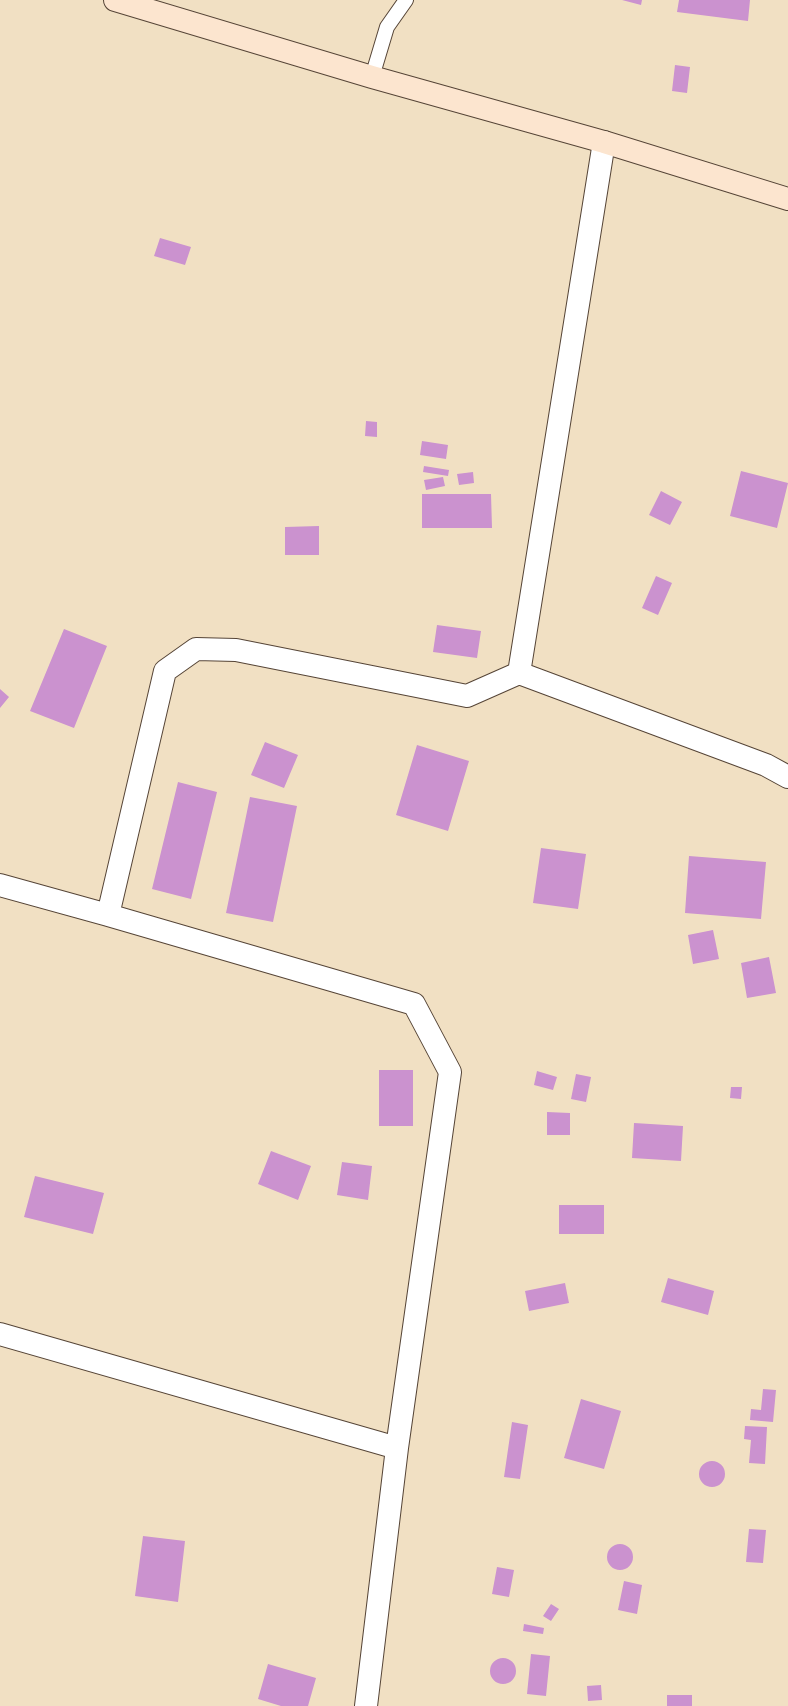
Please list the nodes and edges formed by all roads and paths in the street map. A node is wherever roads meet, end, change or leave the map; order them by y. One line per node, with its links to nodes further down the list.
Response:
1 (114, 0): 3 (main road)
2 (406, 0): 3 (lane)
3 (372, 77): 4 (main road)
4 (604, 142): 5 (main road); 6 (street)
5 (788, 199)
6 (519, 673): 7 (street); 9 (street)
7 (788, 777)
8 (0, 885): 9 (street)
9 (108, 915): 11 (street)
10 (0, 1334): 11 (street)
11 (397, 1448): 12 (street)
12 (366, 1706)

